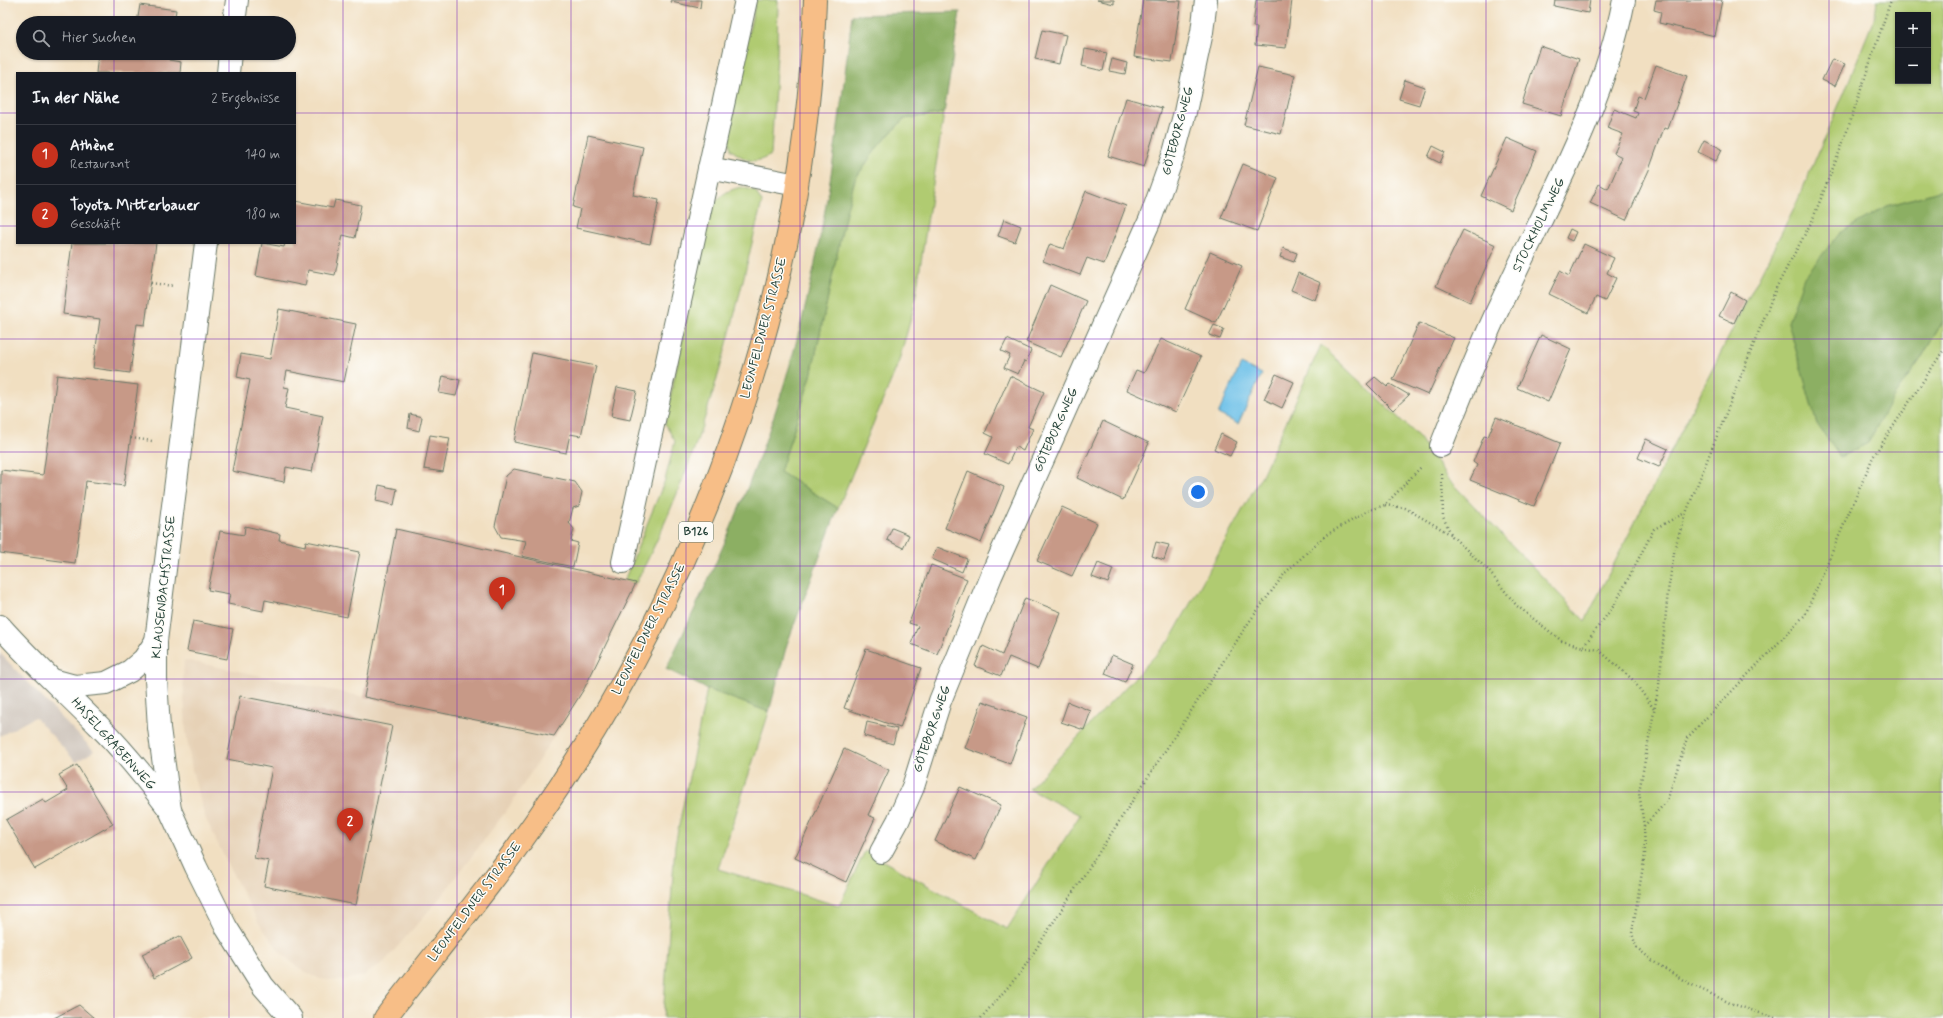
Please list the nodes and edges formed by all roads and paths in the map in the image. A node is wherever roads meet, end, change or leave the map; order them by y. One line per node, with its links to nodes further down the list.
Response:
1 (237, 0): 7 (street)
2 (746, 0): 10 (street)
3 (815, 0): 11 (main road, LEONFELDNER STRASSE / B126)
4 (1206, 0): 30 (street, GÖTEBORGWEG)
5 (1624, 0): 18 (street, STOCKHOLMWEG)
6 (1891, 0): 20 (path)
7 (235, 16)
8 (229, 60): 9 (street)
9 (228, 72)
10 (710, 168): 11 (street); 22 (street)
11 (797, 185): 32 (main road, LEONFELDNER STRASSE / B126)
12 (206, 244): 24 (street, KLAUSENBACHSTRASSE)
13 (151, 283): 14 (path)
14 (178, 286)
15 (1943, 351): 29 (path)
16 (131, 438): 17 (path)
17 (159, 442)
18 (1441, 446): 19 (path); 21 (path)
19 (1385, 505): 21 (path); 33 (path)
20 (1686, 513): 25 (path); 27 (path)
21 (1452, 536): 25 (path)
22 (623, 562)
23 (0, 626): 26 (street, HASELGRABENWEG)
24 (156, 641): 26 (street, HASELGRABENWEG); 28 (street, KLAUSENBACHSTRASSE)
25 (1583, 647): 27 (path)
26 (53, 680): 28 (street, HASELGRABENWEG)
27 (1654, 710): 29 (path)
28 (170, 810): 31 (street, KLAUSENBACHSTRASSE)
29 (1644, 826): 34 (path)
30 (881, 852)
31 (291, 1018)
32 (385, 1018)
33 (981, 1018)
34 (1775, 1018)

